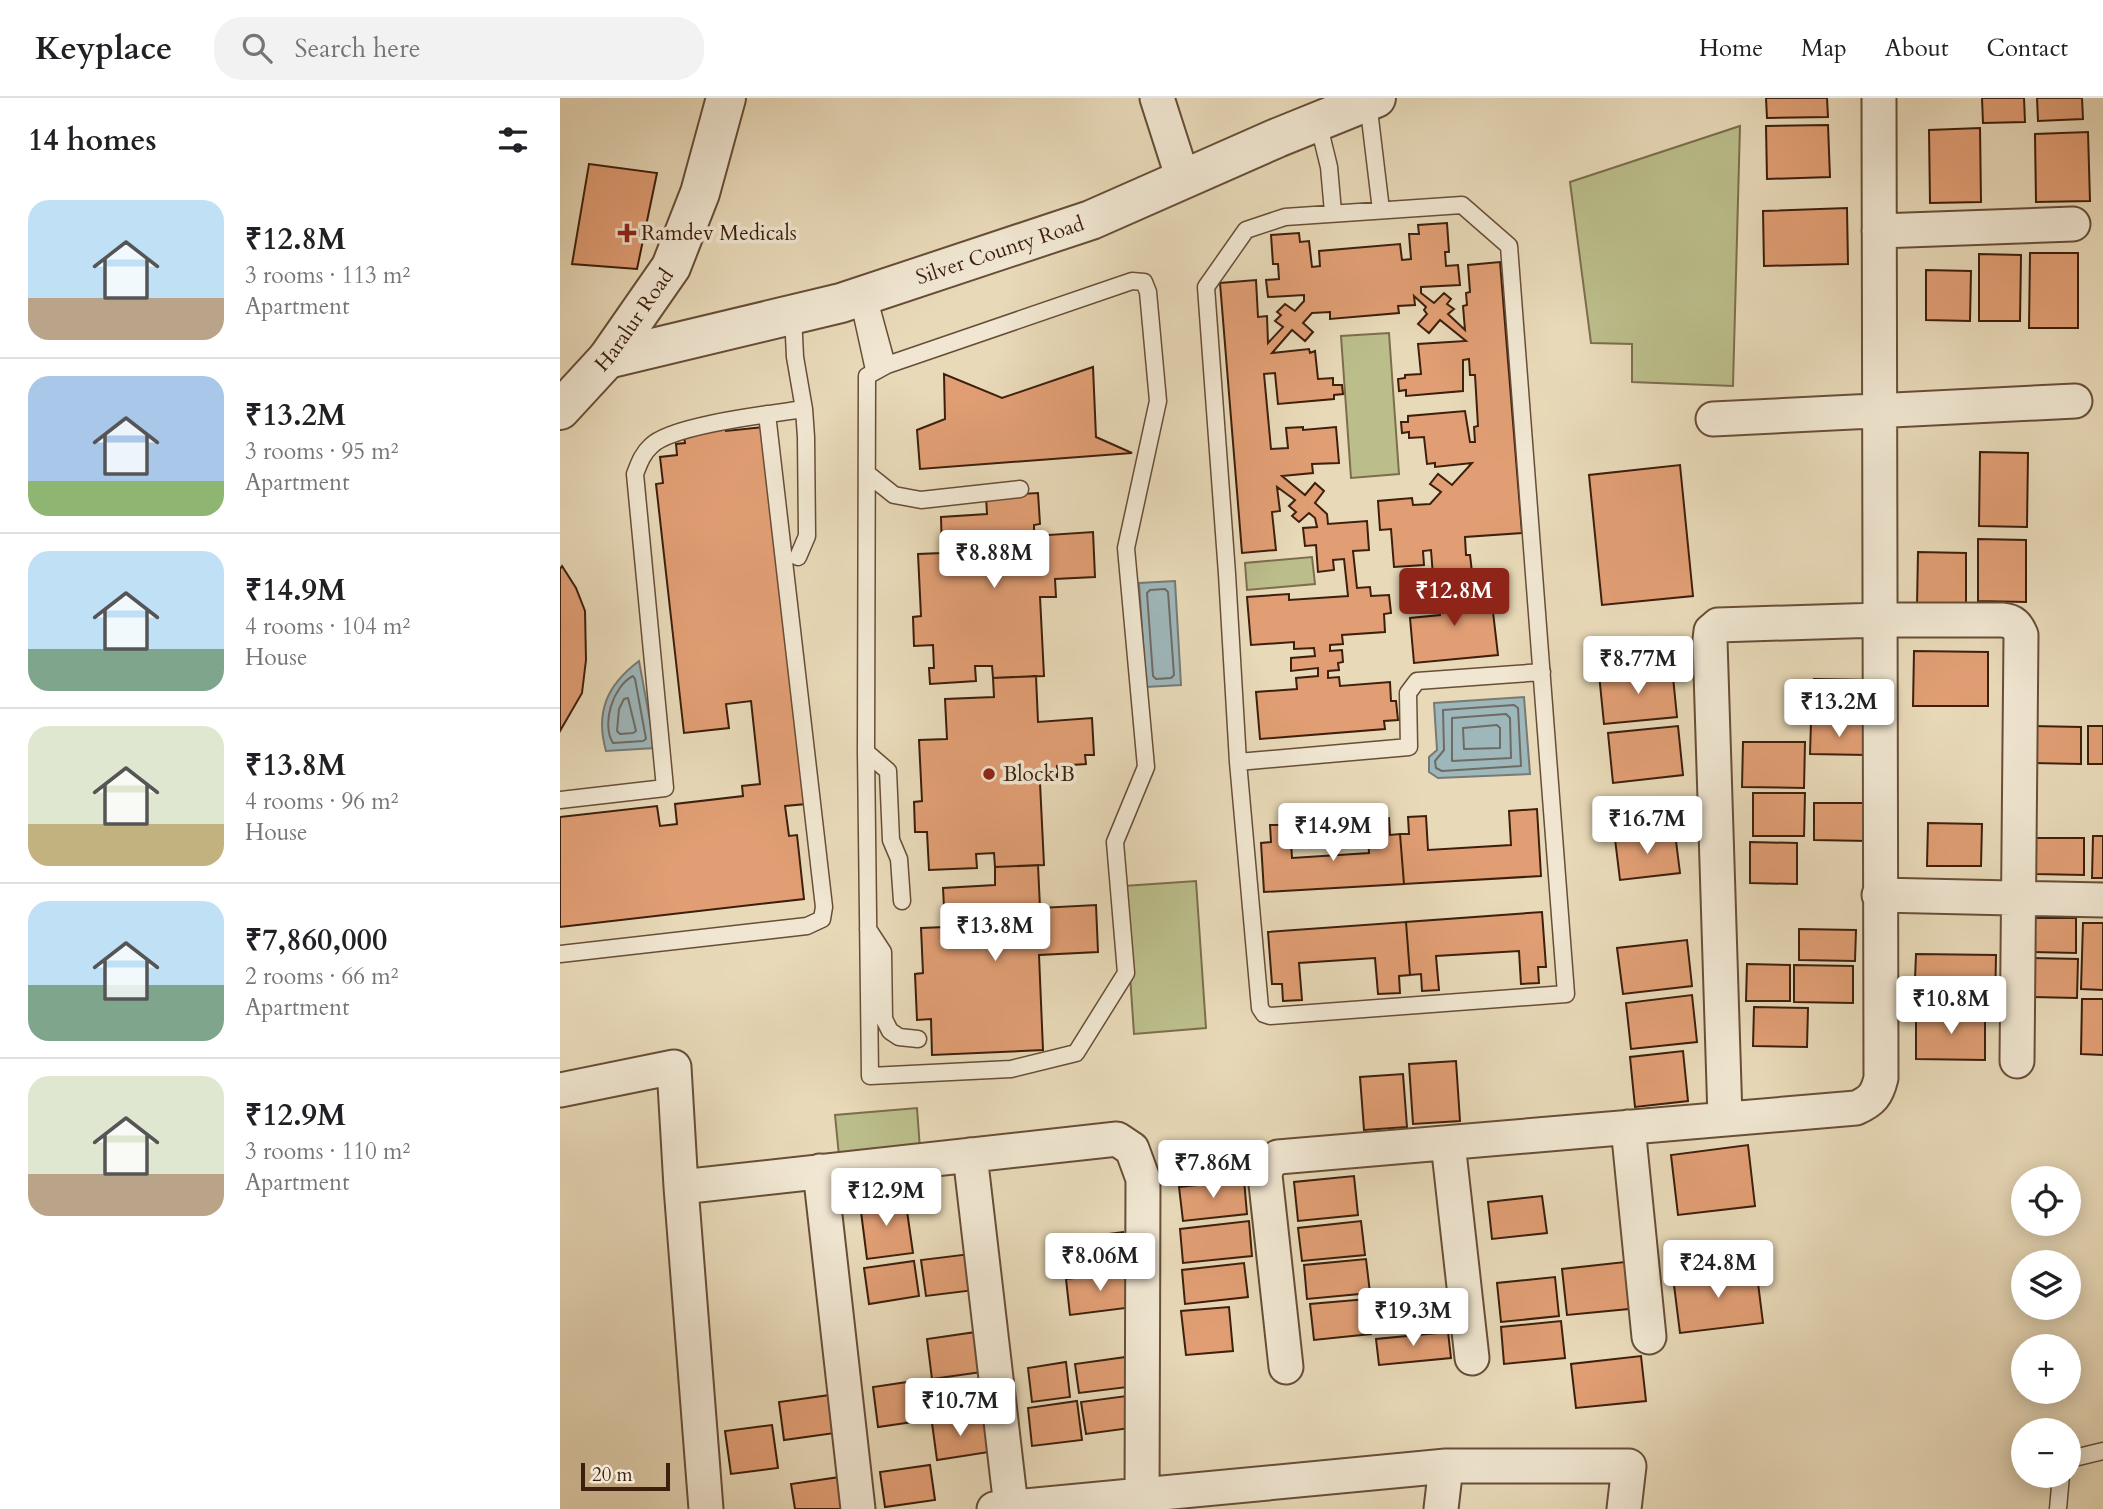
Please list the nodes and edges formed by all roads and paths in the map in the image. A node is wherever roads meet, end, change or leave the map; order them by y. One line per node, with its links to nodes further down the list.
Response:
1 (726, 98): 13 (street, Haralur Road)
2 (1157, 98): 6 (street)
3 (1879, 98): 10 (street)
4 (1372, 100): 5 (street, Silver County Road); 7 (lane)
5 (1318, 122): 6 (street, Silver County Road); 8 (lane)
6 (1183, 179): 11 (street, Silver County Road)
7 (1381, 210): 8 (lane); 25 (lane)
8 (1333, 212): 27 (lane)
9 (2073, 224): 10 (street)
10 (1879, 231): 18 (street)
11 (863, 296): 12 (street, Silver County Road); 14 (lane)
12 (793, 314): 13 (street, Silver County Road); 16 (lane)
13 (607, 359): 17 (street, Haralur Road)
14 (880, 368): 21 (lane); 33 (lane)
15 (2075, 401): 18 (street)
16 (804, 409): 19 (lane); 23 (lane)
17 (560, 410)
18 (1880, 411): 20 (street); 24 (street)
19 (767, 414): 28 (lane); 34 (lane)
20 (1713, 419)
21 (869, 475): 22 (lane); 26 (lane)
22 (1020, 489)
23 (798, 557)
24 (1880, 620): 29 (street); 30 (street); 38 (street)
25 (1542, 672): 27 (lane); 27 (lane)
26 (866, 752): 32 (lane); 33 (lane)
27 (1238, 762)
28 (560, 800)
29 (1879, 895): 30 (street); 38 (street)
30 (2018, 898): 31 (street); 36 (street)
31 (2103, 900)
32 (902, 901)
33 (868, 929): 35 (lane)
34 (560, 954)
35 (918, 1039)
36 (2017, 1061)
37 (560, 1090): 43 (street)
38 (1725, 1118): 39 (street)
39 (1628, 1128): 40 (street); 44 (street)
40 (1448, 1143): 45 (street); 46 (street)
41 (970, 1155): 42 (street); 51 (street); 52 (street)
42 (820, 1171): 43 (street); 54 (street)
43 (681, 1187): 53 (street)
44 (1649, 1337)
45 (1472, 1358)
46 (1286, 1367)
47 (2103, 1451): 48 (lane)
48 (2081, 1456)
49 (1446, 1465): 51 (street); 55 (street); 56 (street)
50 (2060, 1488): 57 (lane)
51 (1142, 1502): 52 (street)
52 (1002, 1508)
53 (706, 1509)
54 (858, 1509)
55 (1441, 1509)
56 (1624, 1509)
57 (2058, 1509)

